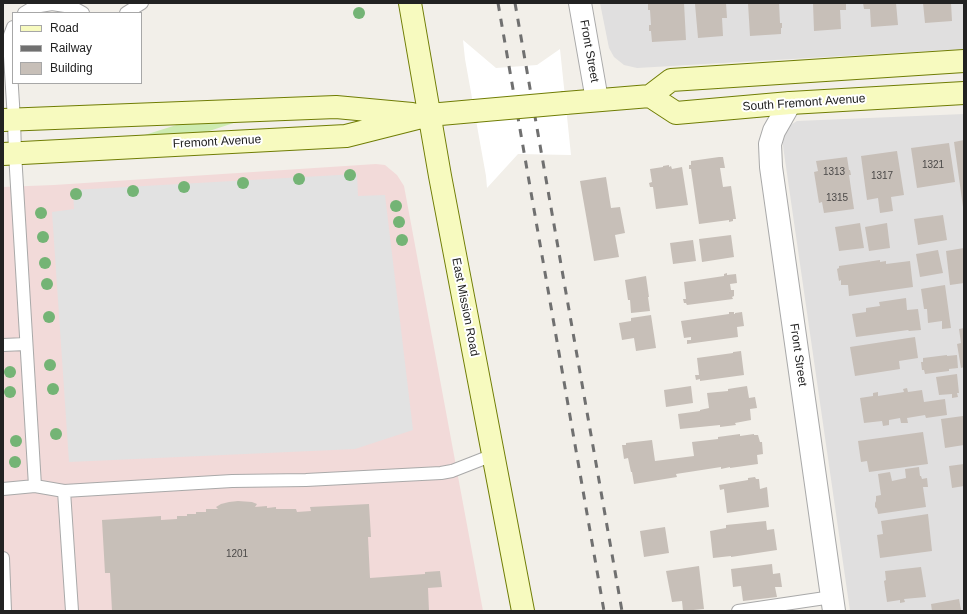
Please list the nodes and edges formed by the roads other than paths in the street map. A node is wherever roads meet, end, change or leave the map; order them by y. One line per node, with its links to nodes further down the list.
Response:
1 (84, 3): 5 (lane)
2 (142, 3): 8 (lane)
3 (410, 3): 15 (main road, East Mission Road)
4 (580, 3): 13 (street, Front Street)
5 (72, 7): 6 (lane); 7 (lane)
6 (26, 12)
7 (81, 12)
8 (128, 12)
9 (12, 30): 16 (lane)
10 (964, 61): 12 (main road)
11 (964, 93): 14 (main road, South Fremont Avenue)
12 (650, 96): 13 (main road); 14 (main road, South Fremont Avenue)
13 (597, 100): 15 (main road, Fremont Avenue, bridge)
14 (790, 103): 25 (street, Front Street)
15 (429, 115): 16 (main road, Fremont Avenue); 17 (main road, Fremont Avenue); 20 (main road, East Mission Road)
16 (9, 120): 17 (lane)
17 (9, 154): 18 (lane)
18 (26, 344): 19 (lane); 21 (lane)
19 (3, 345)
20 (493, 455): 23 (lane); 28 (main road, East Mission Road)
21 (35, 486): 22 (lane); 23 (lane)
22 (3, 489)
23 (64, 491): 27 (lane)
24 (3, 558): 26 (lane)
25 (833, 604): 29 (lane)
26 (5, 611)
27 (72, 611)
28 (523, 611)
29 (738, 611)

